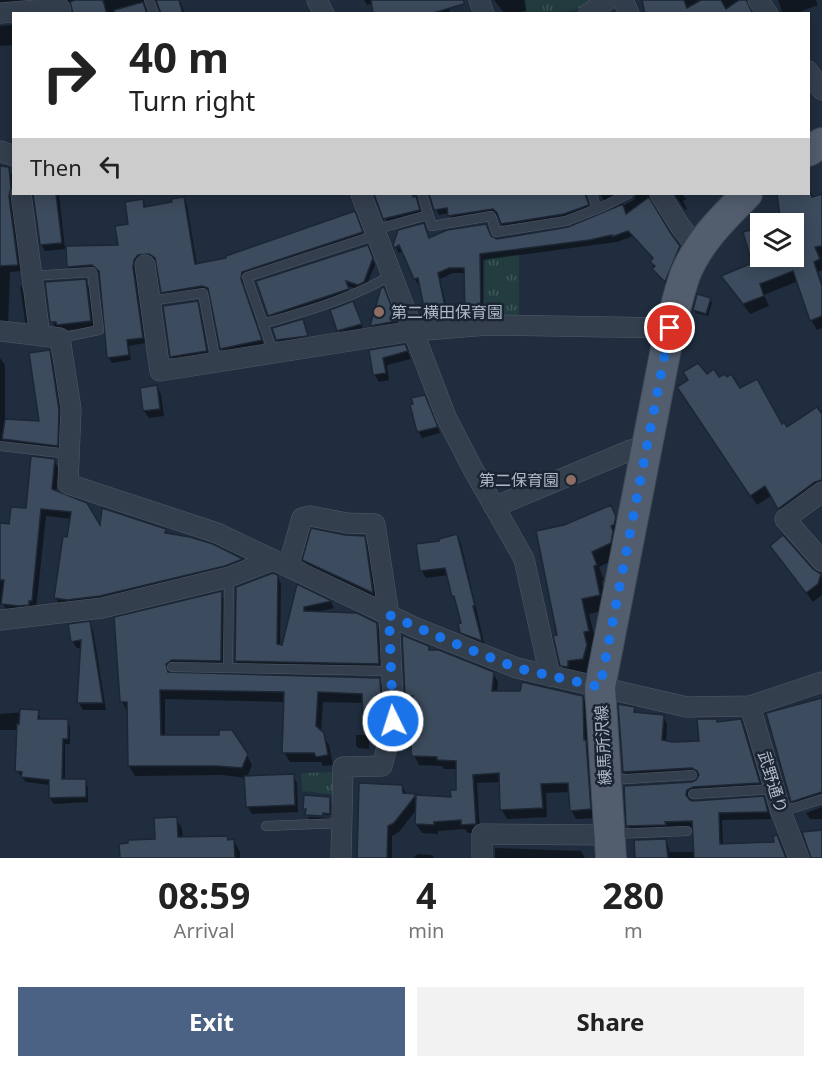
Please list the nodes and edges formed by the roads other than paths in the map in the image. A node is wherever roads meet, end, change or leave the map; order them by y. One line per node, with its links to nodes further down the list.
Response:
1 (608, 0): 4 (street)
2 (12, 12): 3 (street)
3 (60, 12)
4 (591, 12)
5 (810, 74): 6 (street)
6 (822, 90)
7 (21, 195): 20 (street)
8 (362, 195): 16 (street)
9 (422, 195): 15 (lane)
10 (592, 195): 14 (lane)
11 (626, 195): 14 (lane)
12 (661, 195): 17 (street)
13 (746, 195): 17 (main road, 練馬所沢線)
14 (597, 209): 15 (lane)
15 (428, 214): 16 (lane)
16 (375, 232): 19 (street); 22 (lane)
17 (698, 249): 23 (main road, 練馬所沢線)
18 (145, 265): 21 (street)
19 (391, 275): 22 (lane); 25 (street)
20 (32, 276): 26 (street); 27 (lane)
21 (150, 301): 29 (lane); 29 (street)
22 (263, 324): 28 (lane)
23 (670, 328): 25 (street); 31 (main road, 練馬所沢線)
24 (0, 331): 26 (street)
25 (413, 331): 28 (street); 34 (street)
26 (40, 336): 27 (street)
27 (60, 338): 32 (street)
28 (273, 352): 29 (street)
29 (216, 362)
30 (0, 446): 32 (lane)
31 (647, 446): 34 (street); 45 (main road, 練馬所沢線)
32 (69, 454): 36 (street)
33 (822, 492): 35 (street)
34 (494, 507): 43 (street)
35 (822, 561)
36 (281, 563): 37 (street); 38 (street); 38 (street)
37 (229, 577): 39 (street); 41 (lane)
38 (389, 615): 42 (street); 43 (street)
39 (0, 620)
40 (172, 667): 41 (lane)
41 (228, 668): 42 (lane)
42 (390, 670): 53 (street)
43 (550, 676): 45 (street)
44 (822, 682): 46 (street)
45 (600, 687): 46 (street); 48 (main road, 練馬所沢線)
46 (750, 706): 49 (street, 武野通り)
47 (692, 775): 48 (lane)
48 (605, 781): 56 (main road, 練馬所沢線)
49 (774, 789): 50 (lane); 52 (street, 武野通り)
50 (693, 794)
51 (822, 799): 52 (lane)
52 (781, 812): 59 (street, 武野通り)
53 (342, 823): 54 (lane); 57 (street)
54 (266, 826)
55 (687, 831): 56 (lane)
56 (610, 846): 58 (street)
57 (341, 858)
58 (482, 858)
59 (799, 858)

